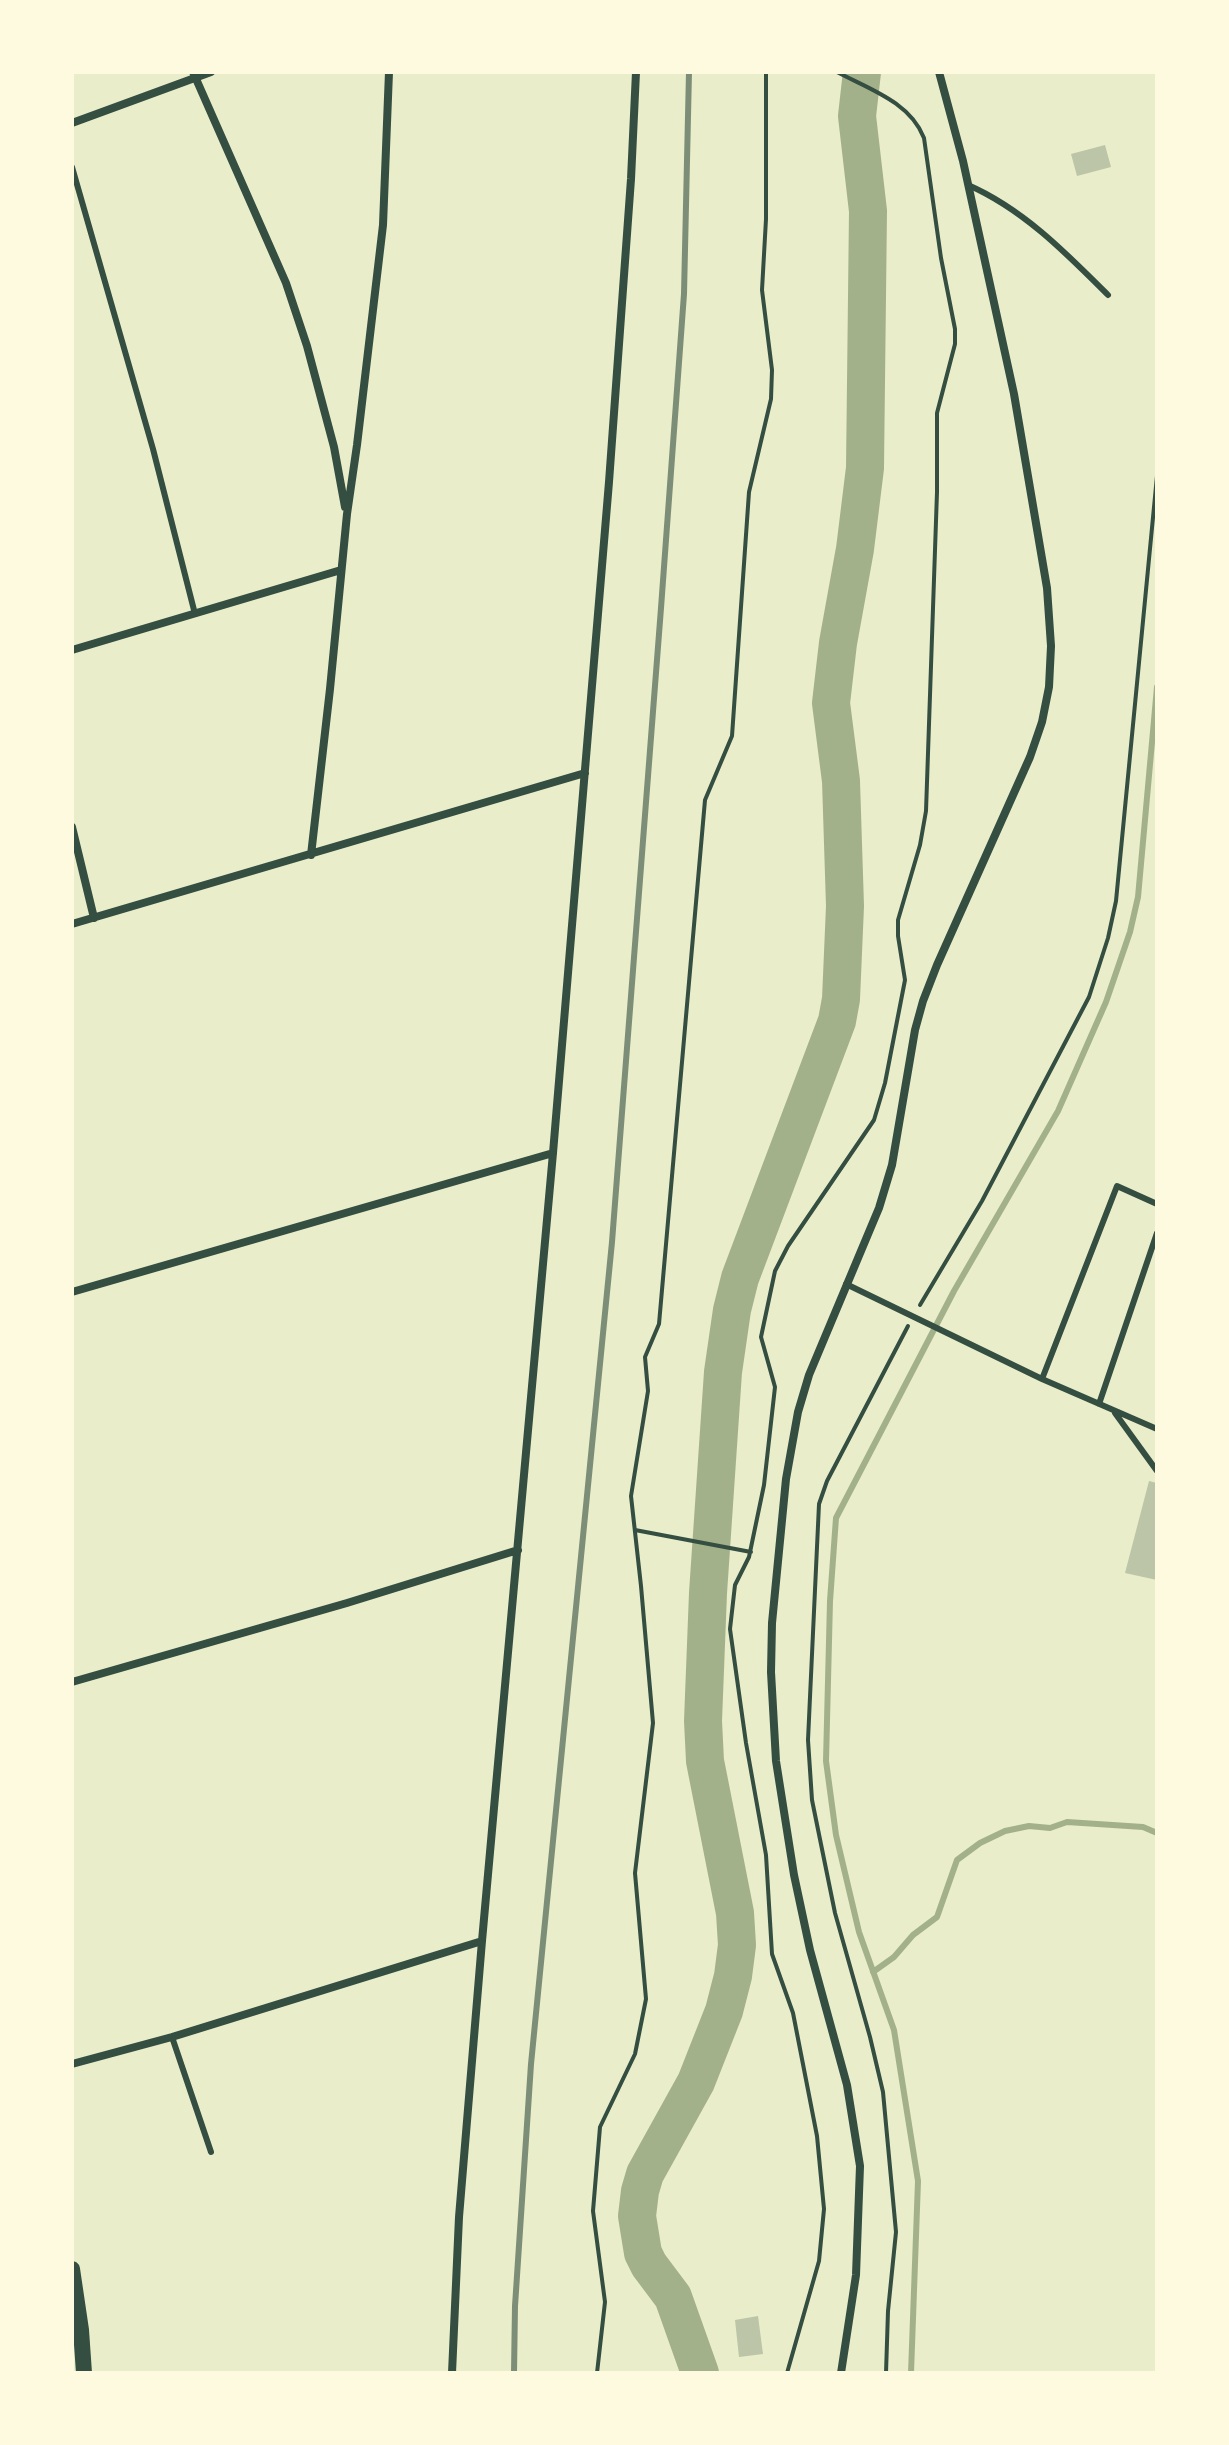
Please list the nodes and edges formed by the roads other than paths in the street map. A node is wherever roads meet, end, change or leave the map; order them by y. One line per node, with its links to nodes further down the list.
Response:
1 (211, 72): 5 (street)
2 (389, 72): 10 (street)
3 (636, 72): 14 (street)
4 (939, 72): 8 (street)
5 (194, 75): 6 (street); 10 (street)
6 (72, 123)
7 (72, 167): 12 (lane)
8 (968, 185): 9 (lane); 22 (street)
9 (1108, 295)
10 (347, 514): 11 (street)
11 (341, 570): 12 (street); 16 (street)
12 (195, 614): 13 (street)
13 (72, 650)
14 (585, 773): 16 (street); 19 (street)
15 (72, 827): 17 (street)
16 (311, 855): 17 (street)
17 (94, 918): 18 (street)
18 (72, 924)
19 (553, 1153): 23 (street); 29 (street)
20 (1157, 1204): 24 (lane)
21 (1157, 1233): 25 (lane)
22 (846, 1284): 24 (lane); 38 (street)
23 (72, 1292)
24 (1042, 1379): 25 (lane)
25 (1099, 1404): 26 (lane)
26 (1112, 1410): 27 (lane); 28 (lane)
27 (1157, 1429)
28 (1157, 1471)
29 (518, 1550): 30 (street); 31 (street)
30 (72, 1682)
31 (482, 1941): 32 (street); 37 (street)
32 (172, 2037): 33 (street); 34 (lane)
33 (72, 2064)
34 (211, 2152)
35 (72, 2269): 36 (main road)
36 (84, 2373)
37 (452, 2373)
38 (841, 2373)

